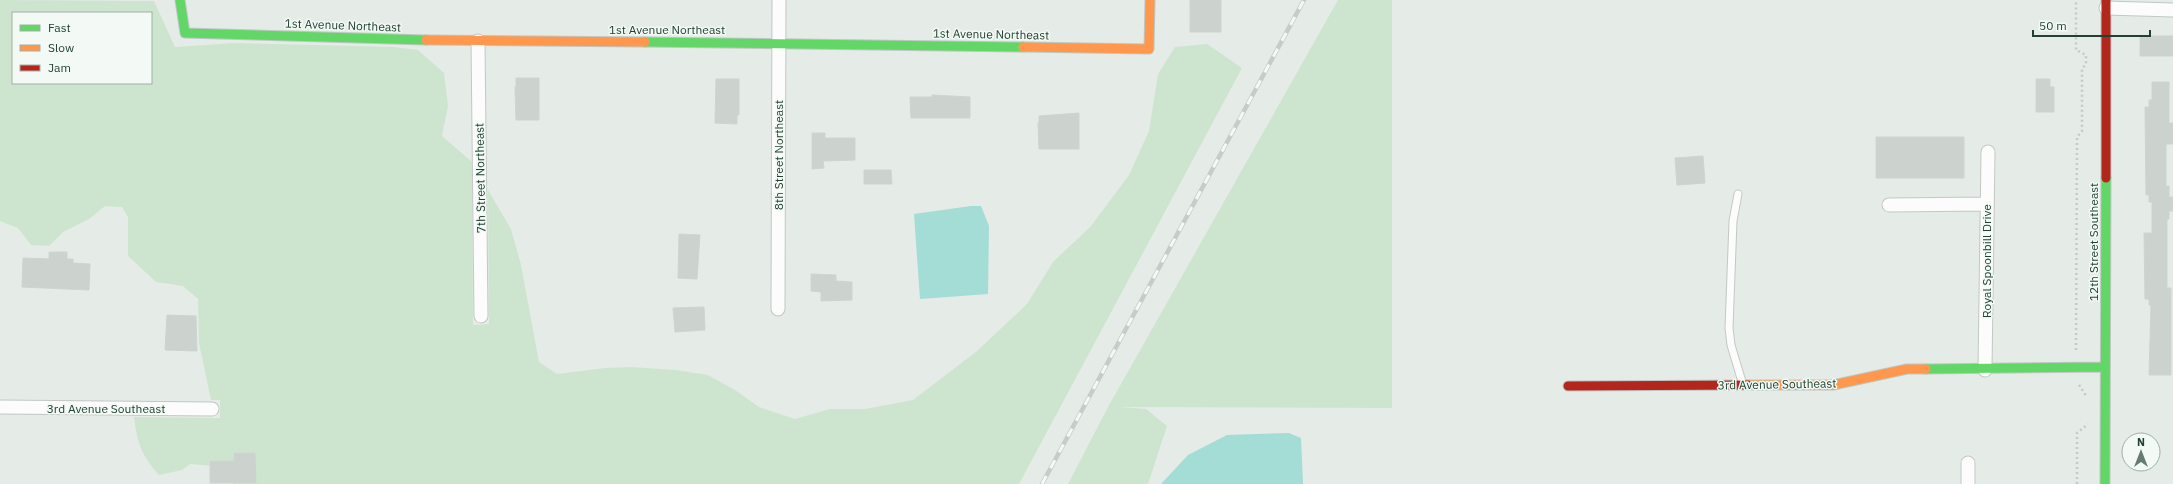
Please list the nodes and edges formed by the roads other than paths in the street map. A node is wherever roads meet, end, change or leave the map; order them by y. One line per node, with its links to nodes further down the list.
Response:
1 (180, 0): 6 (street, 1st Avenue Northeast)
2 (779, 0): 7 (street, 8th Street Northeast)
3 (1150, 0): 7 (street, 1st Avenue Northeast)
4 (2106, 4): 5 (street); 14 (street, 12th Street Southeast)
5 (2173, 10)
6 (478, 41): 7 (street, 1st Avenue Northeast); 13 (street, 7th Street Northeast)
7 (779, 42): 12 (street, 8th Street Northeast)
8 (1988, 152): 10 (street, Royal Spoonbill Drive)
9 (1738, 194): 16 (lane)
10 (1986, 204): 11 (street); 15 (street, Royal Spoonbill Drive)
11 (1889, 205)
12 (778, 310)
13 (481, 316)
14 (2105, 367): 15 (street, 3rd Avenue Southeast); 22 (street, 12th Street Southeast)
15 (1985, 370): 16 (street, 3rd Avenue Southeast)
16 (1743, 385): 17 (street, 3rd Avenue Southeast)
17 (1568, 386)
18 (0, 407): 19 (street, 3rd Avenue Southeast)
19 (212, 409)
20 (1968, 463): 21 (street)
21 (1968, 484)
22 (2105, 484)

